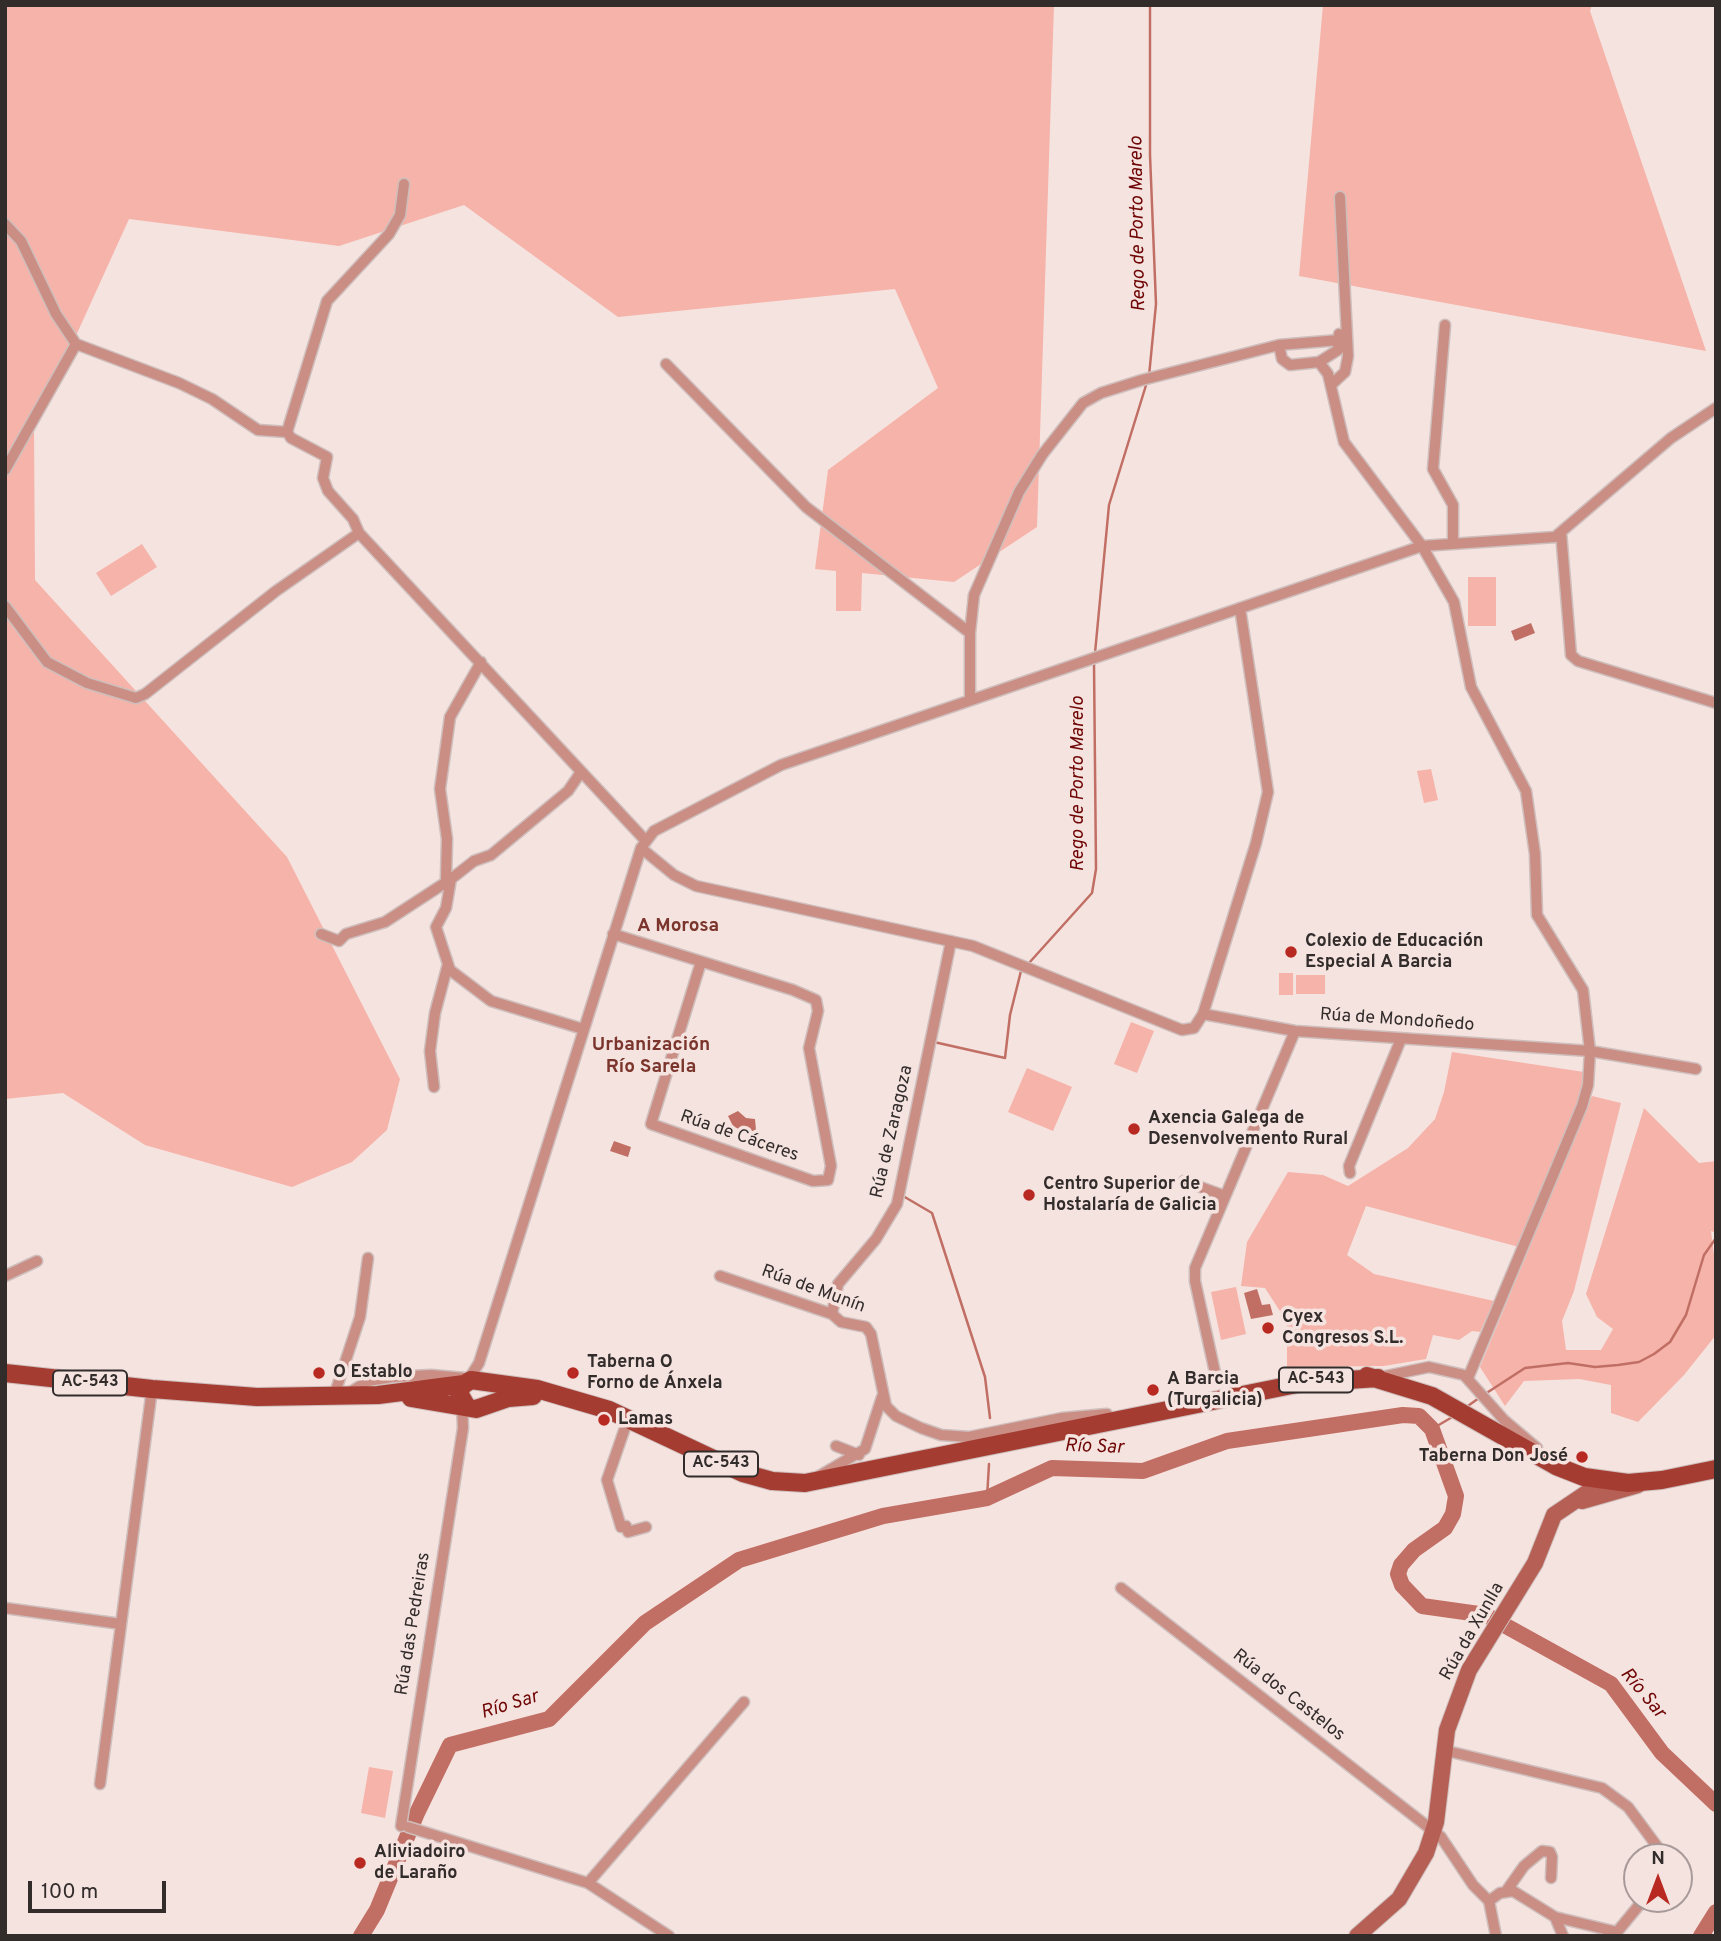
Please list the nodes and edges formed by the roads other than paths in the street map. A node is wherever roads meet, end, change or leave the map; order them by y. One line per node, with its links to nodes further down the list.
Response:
1 (404, 184): 13 (street)
2 (1340, 197): 4 (street)
3 (5, 224): 7 (street)
4 (1343, 280): 6 (street); 11 (street)
5 (1445, 325): 17 (street)
6 (1339, 340): 8 (street); 9 (street)
7 (76, 344): 13 (street); 14 (street)
8 (1279, 345): 9 (street); 21 (street)
9 (1319, 362): 11 (street)
10 (666, 364): 21 (street)
11 (1332, 384): 18 (street)
12 (1716, 408): 15 (street)
13 (287, 432): 16 (street)
14 (5, 470)
15 (1561, 532): 17 (street); 24 (street)
16 (359, 533): 19 (street); 22 (street)
17 (1452, 543): 18 (street)
18 (1422, 546): 20 (street); 37 (street)
19 (5, 606)
20 (1240, 608): 23 (street); 33 (street)
21 (970, 634): 23 (street)
22 (481, 662): 25 (street); 27 (street)
23 (970, 700): 26 (street)
24 (1716, 703)
25 (581, 772): 26 (street); 27 (street)
26 (643, 844): 29 (street); 30 (street)
27 (451, 879): 28 (street); 32 (street)
28 (320, 934)
29 (613, 934): 31 (street); 34 (street)
30 (951, 941): 33 (street); 47 (street, Rúa de Zaragoza)
31 (701, 962): 31 (street, Rúa de Cáceres)
32 (448, 964): 34 (street); 39 (street)
33 (1203, 1014): 35 (street, Rúa de Mondoñedo)
34 (583, 1029): 53 (street)
35 (1295, 1031): 36 (street, Rúa de Mondoñedo); 42 (street)
36 (1401, 1039): 37 (street, Rúa de Mondoñedo); 40 (street)
37 (1590, 1051): 38 (street, Rúa de Mondoñedo); 51 (street)
38 (1696, 1069)
39 (434, 1087)
40 (1350, 1173)
41 (1184, 1181): 42 (street)
42 (1225, 1196): 49 (street)
43 (368, 1258): 54 (street)
44 (37, 1261): 45 (street)
45 (5, 1276)
46 (720, 1276): 47 (street, Rúa de Munín)
47 (832, 1314): 55 (street, Rúa de Munín)
48 (5, 1375): 52 (main road, AC-543)
49 (1216, 1377)
50 (1378, 1378): 51 (street); 56 (main road, AC-543); 58 (main road, AC-543); 64 (main road, AC-543)
51 (1472, 1382): 58 (street)
52 (152, 1389): 54 (main road, AC-543); 75 (street)
53 (473, 1392): 54 (main road, AC-543); 54 (street); 57 (main road, AC-543); 59 (street); 59 (street, Rúa das Pedreiras)
54 (340, 1396)
55 (882, 1397): 60 (street); 63 (street, Rúa de Munín)
56 (1107, 1414): 60 (street); 62 (main road, AC-543)
57 (628, 1419): 69 (main road, AC-543); 72 (street)
58 (1494, 1420): 66 (main road, AC-543)
59 (463, 1428): 82 (street, Rúa das Pedreiras)
60 (941, 1435): 62 (street)
61 (836, 1446): 63 (street)
62 (950, 1452): 64 (main road, AC-543)
63 (859, 1455): 69 (street)
64 (918, 1461): 69 (main road, AC-543)
65 (1716, 1461): 67 (main road, AC-543)
66 (1557, 1463): 67 (main road, AC-543); 70 (main road, AC-543); 71 (street)
67 (1691, 1466): 70 (street)
68 (1716, 1469): 70 (main road, AC-543)
69 (809, 1482)
70 (1604, 1487): 71 (street)
71 (1572, 1501): 77 (street, Rúa da Xunlla)
72 (646, 1527)
73 (1121, 1588): 79 (street, Rúa dos Castelos)
74 (5, 1608): 75 (street)
75 (121, 1624): 78 (street)
76 (744, 1702): 82 (street)
77 (1443, 1750): 79 (street, Rúa da Xunlla); 80 (street)
78 (100, 1784)
79 (1434, 1832): 84 (street); 88 (street, Rúa da Xunlla)
80 (1655, 1843)
81 (1551, 1878): 83 (street)
82 (588, 1883): 87 (street)
83 (1507, 1891): 84 (street); 86 (street)
84 (1489, 1901): 89 (street)
85 (1633, 1913): 86 (street)
86 (1555, 1917): 90 (street)
87 (670, 1936)
88 (1357, 1936)
89 (1496, 1936)
90 (1563, 1936)

